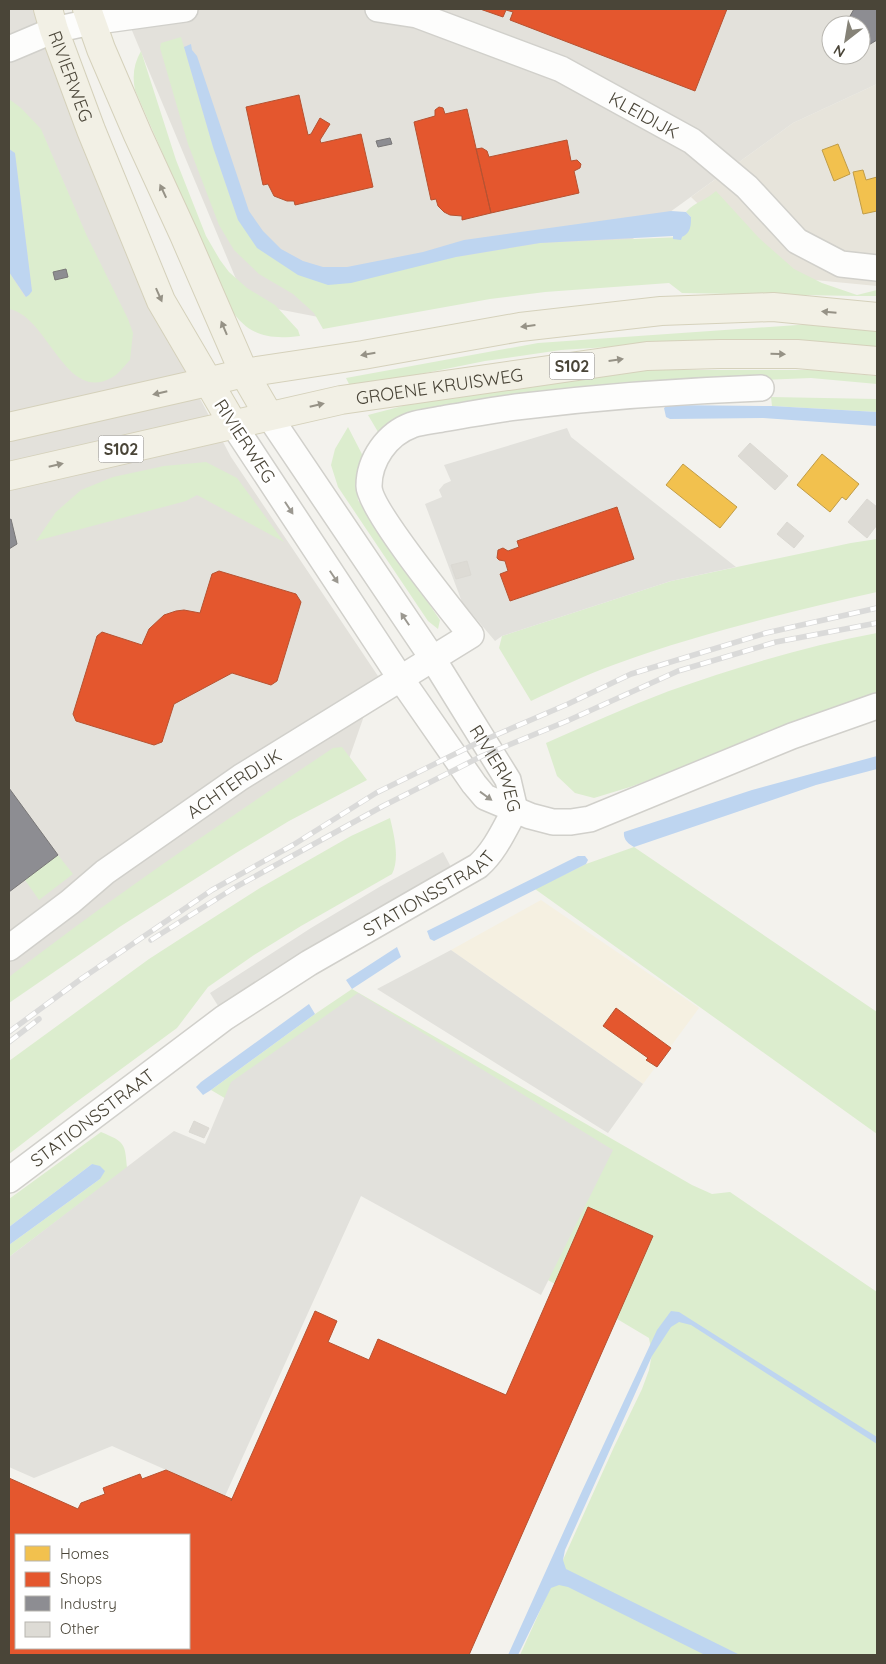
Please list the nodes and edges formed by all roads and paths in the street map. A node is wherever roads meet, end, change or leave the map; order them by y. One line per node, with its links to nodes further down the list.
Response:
1 (185, 9): 3 (street)
2 (378, 9): 6 (street, KLEIDIJK)
3 (89, 15): 4 (street); 9 (main road, RIVIERWEG, one-way to 3)
4 (51, 19): 5 (street); 10 (main road, RIVIERWEG, one-way to 10)
5 (9, 49)
6 (877, 268)
7 (877, 317): 9 (main road, one-way to 9)
8 (877, 361): 12 (main road, GROENE KRUISWEG / S102, one-way to 8)
9 (244, 372): 10 (main road); 12 (main road, RIVIERWEG)
10 (208, 382): 13 (main road, RIVIERWEG); 14 (main road, one-way to 14)
11 (761, 388): 16 (street, GROENE KRUISWEG)
12 (270, 416): 13 (main road, GROENE KRUISWEG / S102); 17 (street, RIVIERWEG, one-way to 12)
13 (233, 424): 15 (main road, GROENE KRUISWEG / S102, one-way to 13); 18 (street, RIVIERWEG, one-way to 18)
14 (9, 427)
15 (9, 476)
16 (471, 635): 17 (street, ACHTERDIJK)
17 (433, 659): 18 (street, ACHTERDIJK); 20 (street, RIVIERWEG)
18 (401, 679): 20 (street, RIVIERWEG, one-way to 20); 21 (street, ACHTERDIJK)
19 (877, 706): 20 (street)
20 (515, 810): 22 (street, STATIONSSTRAAT)
21 (9, 948)
22 (9, 1180)

